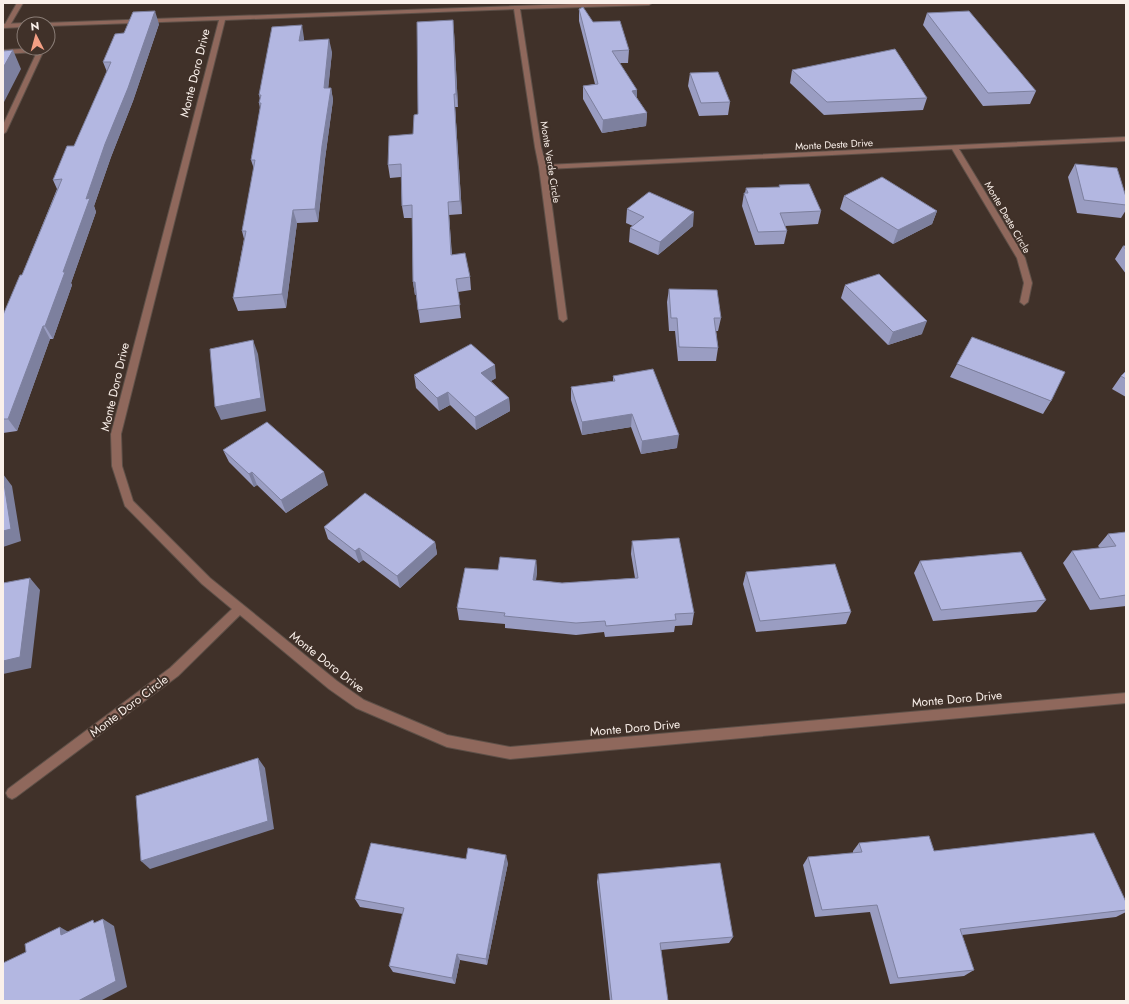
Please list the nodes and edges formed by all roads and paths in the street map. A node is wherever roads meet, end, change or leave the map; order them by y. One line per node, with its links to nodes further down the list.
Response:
1 (20, 3): 7 (street)
2 (649, 3): 3 (street)
3 (517, 8): 4 (street); 12 (street, Monte Verde Circle)
4 (222, 18): 5 (street); 15 (street, Monte Doro Drive)
5 (56, 24)
6 (16, 25): 7 (street)
7 (5, 26)
8 (3, 52): 9 (street)
9 (3, 132)
10 (1126, 139): 11 (street, Monte Deste Drive)
11 (955, 148): 12 (street, Monte Deste Drive); 13 (street, Monte Deste Circle)
12 (543, 167): 14 (street, Monte Verde Circle)
13 (1024, 302)
14 (563, 319)
15 (239, 609): 16 (street, Monte Doro Drive); 17 (street, Monte Doro Circle)
16 (1126, 698)
17 (12, 793)

